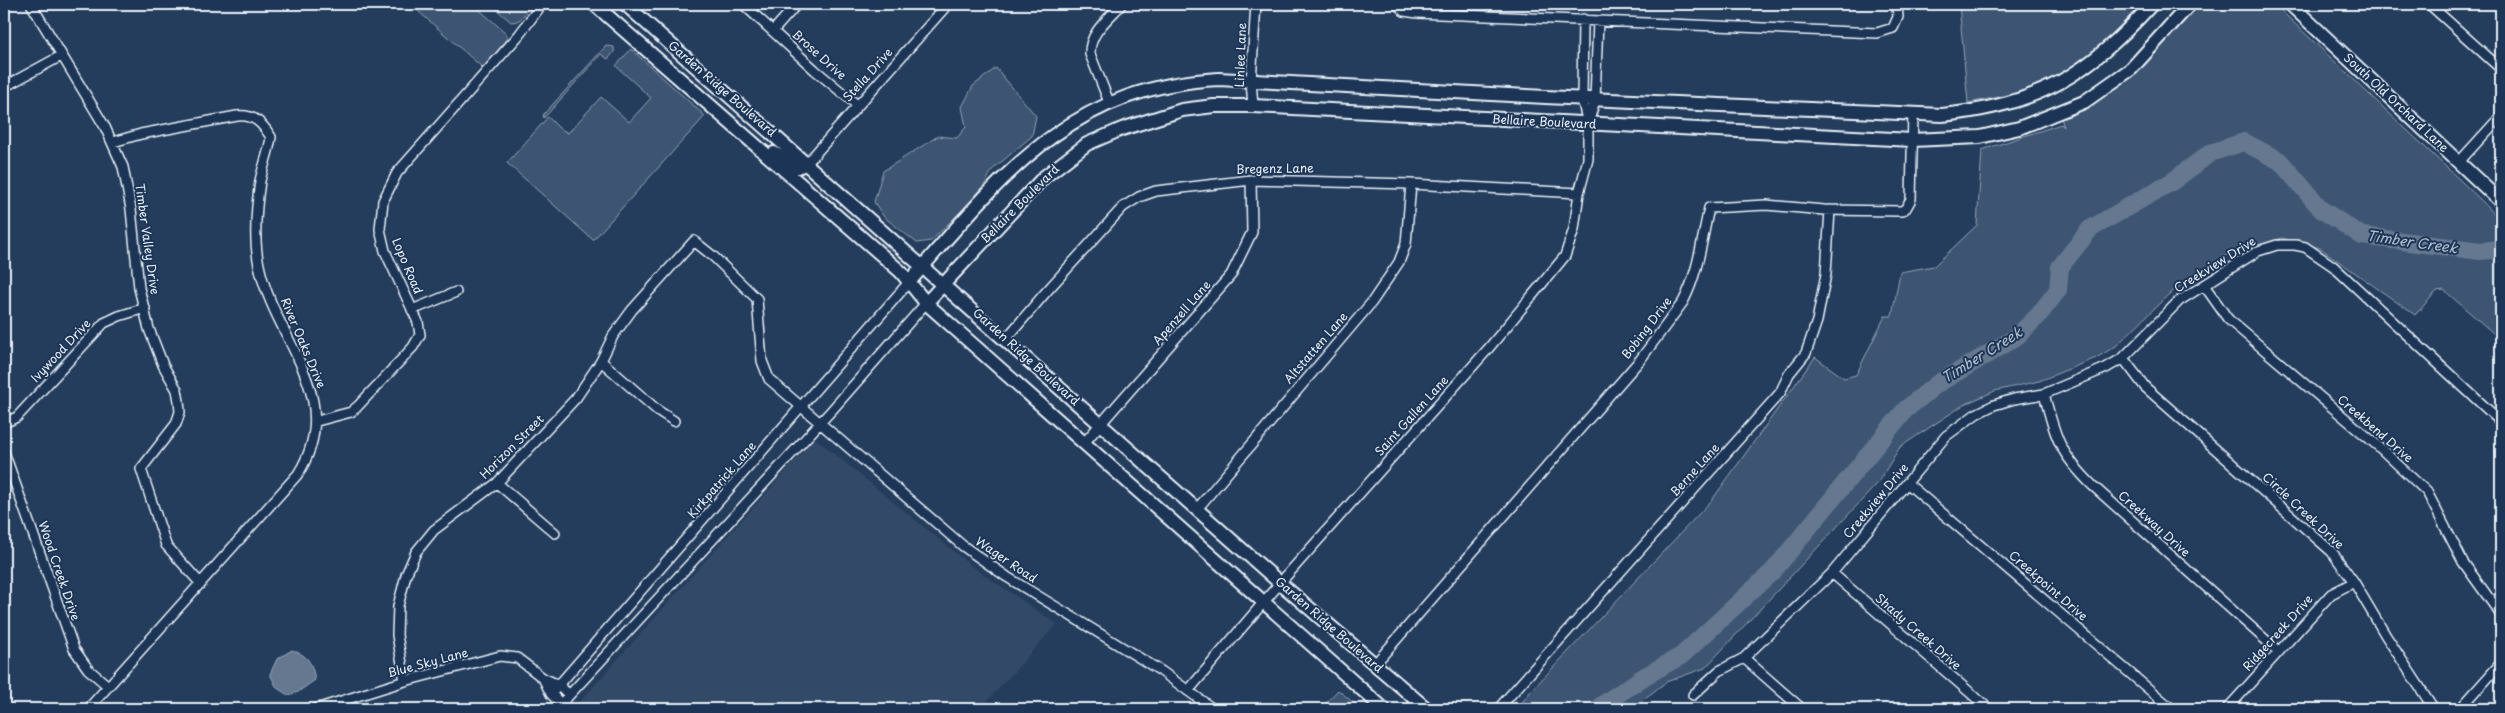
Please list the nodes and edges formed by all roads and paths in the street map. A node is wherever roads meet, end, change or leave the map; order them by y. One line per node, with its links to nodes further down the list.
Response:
1 (31, 4): 19 (street, Timber Valley Drive)
2 (542, 4): 49 (street, Lopo Road)
3 (594, 4): 31 (main road, Garden Ridge Boulevard)
4 (625, 4): 35 (main road, Garden Ridge Boulevard)
5 (743, 4): 18 (street, Brose Drive)
6 (797, 4): 18 (street)
7 (948, 4): 26 (street, Stella Drive)
8 (1122, 4): 25 (street)
9 (1256, 4): 21 (street, Linlee Lane)
10 (1397, 4): 16 (street)
11 (1898, 4): 17 (street)
12 (2152, 4): 28 (main road, Bellaire Boulevard)
13 (2190, 4): 32 (main road, Bellaire Boulevard)
14 (2290, 4): 34 (main road, South Old Orchard Lane)
15 (2429, 4): 20 (street)
16 (1583, 19): 17 (street); 23 (street)
17 (1598, 21): 24 (street)
18 (773, 30): 26 (street, Brose Drive)
19 (61, 56): 22 (street); 33 (street, Timber Valley Drive)
20 (2501, 69)
21 (1251, 81): 23 (main road, Bellaire Boulevard); 25 (main road, Bellaire Boulevard); 27 (street, Linlee Lane)
22 (4, 87)
23 (1582, 99): 24 (main road, Bellaire Boulevard); 30 (street)
24 (1595, 100): 28 (main road, Bellaire Boulevard); 30 (street)
25 (1109, 102): 42 (main road, Bellaire Boulevard)
26 (857, 105): 35 (street, Stella Drive)
27 (1253, 106): 30 (main road, Bellaire Boulevard); 44 (main road, Bellaire Boulevard)
28 (1913, 114): 32 (street, Bobing Drive)
29 (2501, 116): 34 (street)
30 (1588, 124): 32 (main road, Bellaire Boulevard); 38 (street, Saint Gallen Lane)
31 (734, 128): 35 (main road); 43 (main road, Garden Ridge Boulevard)
32 (1912, 140): 40 (street, Bobing Drive)
33 (113, 142): 48 (street, Timber Valley Drive); 55 (street, River Oaks Drive)
34 (2459, 162): 39 (main road, South Old Orchard Lane)
35 (807, 163): 42 (main road, Garden Ridge Boulevard)
36 (1251, 180): 37 (street, Bregenz Lane); 50 (street, Bregenz Lane); 60 (street, Apenzell Lane)
37 (1411, 184): 38 (street, Bregenz Lane); 65 (street, Altstatten Lane)
38 (1579, 193): 69 (street, Saint Gallen Lane)
39 (2501, 202)
40 (1830, 210): 76 (street, Bobing Drive); 90 (street, Berne Lane)
41 (694, 241): 52 (street, Horizon Street); 54 (street, Wager Road)
42 (924, 266): 43 (main road, Bellaire Boulevard); 44 (main road, Garden Ridge Boulevard)
43 (910, 282): 47 (main road, Garden Ridge Boulevard); 54 (street, Kirkpatrick Lane)
44 (944, 284): 47 (main road, Bellaire Boulevard); 50 (main road, Garden Ridge Boulevard)
45 (2204, 285): 51 (street, Creekview Drive); 57 (street, Creekview Drive); 72 (street, Creekbend Drive)
46 (456, 292): 49 (street)
47 (926, 303): 59 (street); 61 (main road, Garden Ridge Boulevard)
48 (145, 308): 58 (street, Ivywood Drive); 70 (street, Timber Valley Drive)
49 (412, 310): 55 (street, Lopo Road)
50 (1006, 339): 60 (main road, Garden Ridge Boulevard)
51 (2124, 358): 53 (street, Creekview Drive); 68 (street, Circle Creek Drive)
52 (601, 361): 56 (street); 64 (street, Horizon Street)
53 (2044, 394): 63 (street, Creekview Drive); 73 (street, Creekway Drive)
54 (802, 407): 59 (street, Wager Road); 79 (street, Kirkpatrick Lane)
55 (316, 421): 70 (street, River Oaks Drive)
56 (674, 421)
57 (2501, 422)
58 (4, 423)
59 (820, 423): 81 (street, Wager Road); 83 (street)
60 (1101, 423): 61 (street, Apenzell Lane); 65 (main road, Garden Ridge Boulevard)
61 (1084, 443): 71 (main road, Garden Ridge Boulevard)
62 (4, 452): 80 (street, Wood Creek Drive)
63 (1907, 482): 67 (street, Creekview Drive); 93 (street, Creekpoint Drive)
64 (496, 483): 66 (street); 78 (street, Horizon Street)
65 (1197, 509): 69 (main road, Garden Ridge Boulevard)
66 (555, 533)
67 (1832, 573): 74 (street, Creekview Drive); 92 (street, Shady Creek Drive)
68 (2354, 582): 73 (street, Ridgecreek Drive); 95 (street, Circle Creek Drive)
69 (1280, 583): 71 (street, Saint Gallen Lane); 76 (main road, Garden Ridge Boulevard)
70 (201, 584): 80 (street, River Oaks Drive)
71 (1264, 602): 81 (street, Saint Gallen Lane); 88 (main road, Garden Ridge Boulevard)
72 (2501, 616)
73 (2278, 651): 94 (street, Ridgecreek Drive)
74 (1744, 658): 84 (street, Creekview Drive); 91 (street)
75 (2501, 663): 96 (street)
76 (1375, 664): 89 (main road, Garden Ridge Boulevard)
77 (543, 678): 78 (street, Blue Sky Lane); 79 (street, Blue Sky Lane); 82 (street, Blue Sky Lane)
78 (406, 681): 86 (street, Blue Sky Lane)
79 (559, 685): 82 (street, Kirkpatrick Lane); 83 (street, Blue Sky Lane)
80 (108, 686): 85 (street, River Oaks Drive)
81 (1188, 691): 87 (street, Wager Road)
82 (551, 694): 83 (street, Blue Sky Lane)
83 (570, 695)
84 (1693, 695)
85 (88, 709)
86 (316, 709)
87 (1213, 709)
88 (1384, 709)
89 (1427, 709)
90 (1498, 709)
91 (1802, 709)
92 (1989, 709)
93 (2172, 709)
94 (2227, 709)
95 (2434, 709)
96 (2460, 709)

